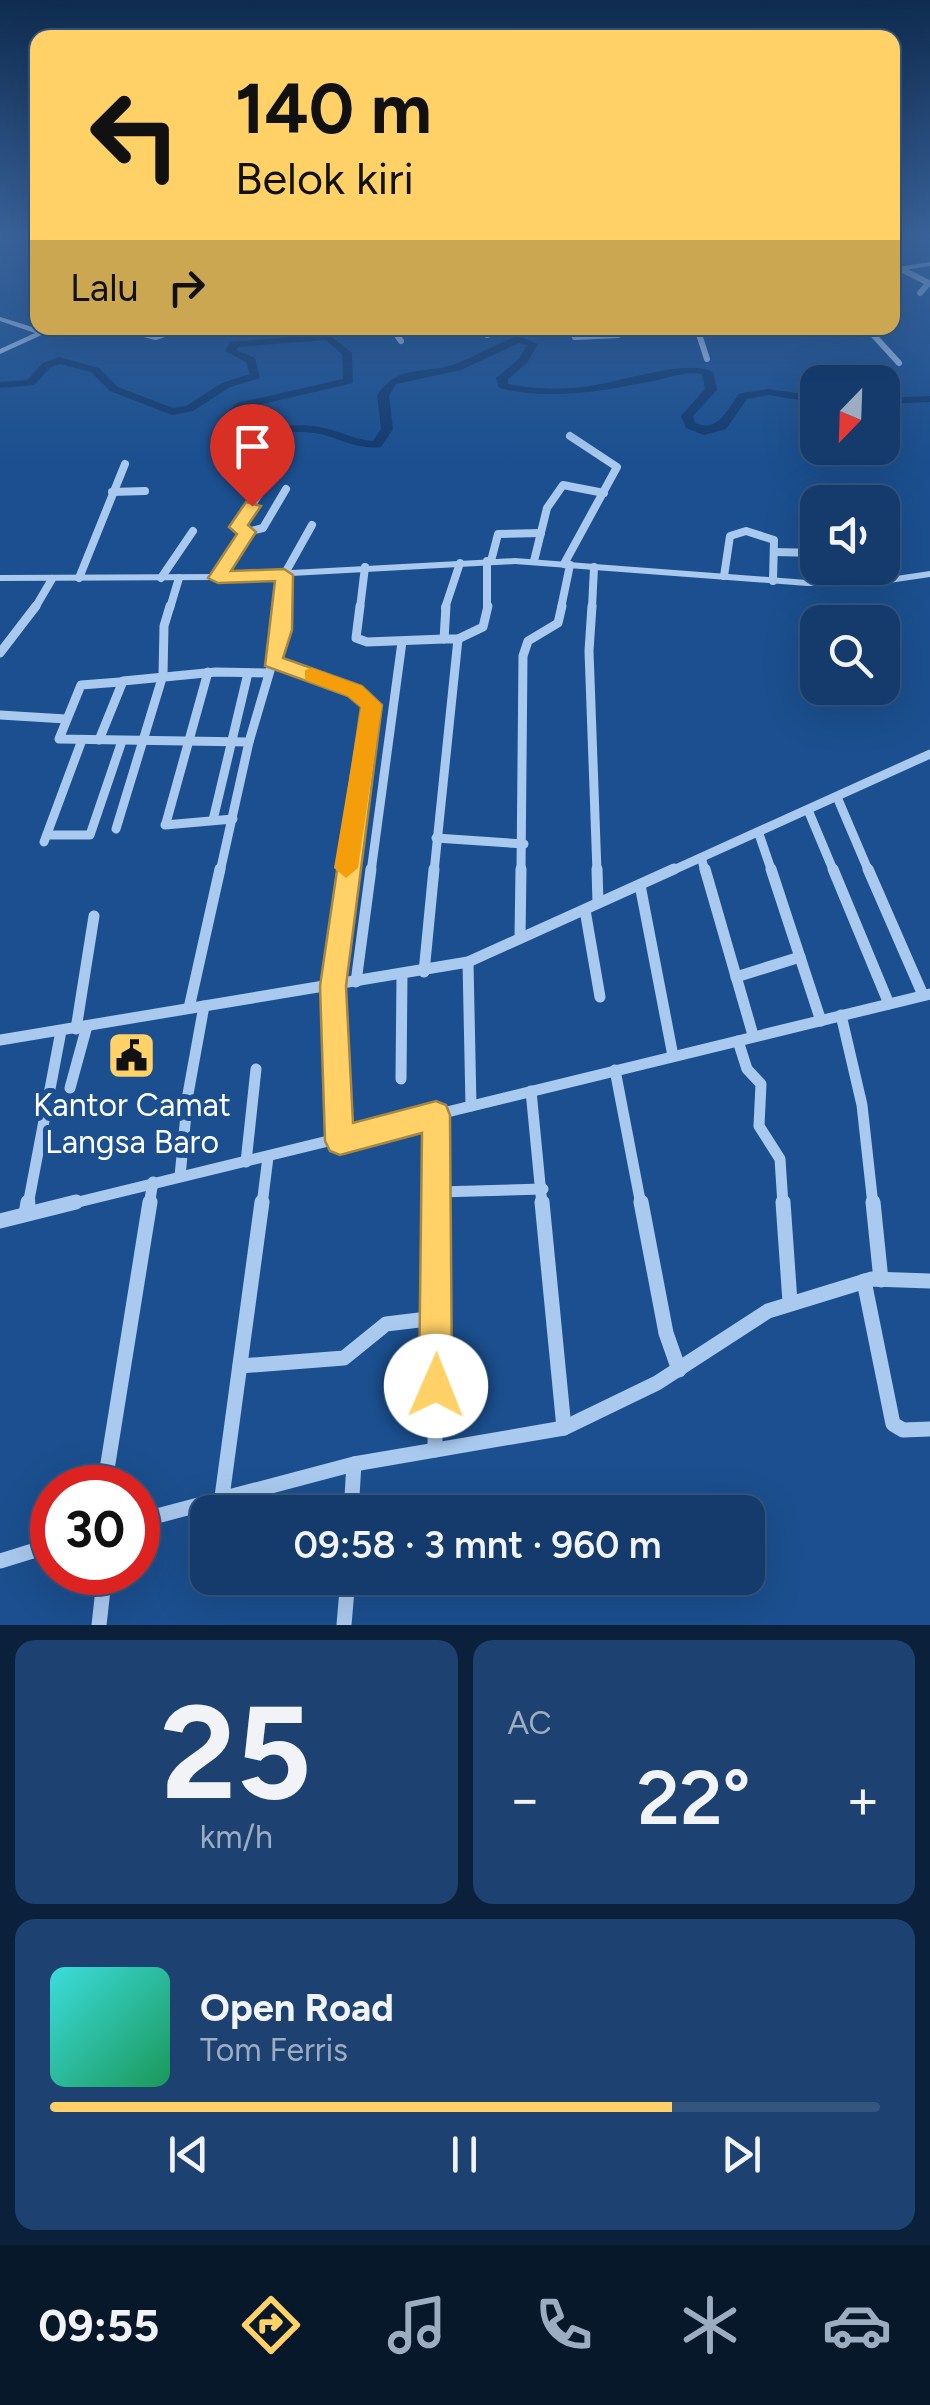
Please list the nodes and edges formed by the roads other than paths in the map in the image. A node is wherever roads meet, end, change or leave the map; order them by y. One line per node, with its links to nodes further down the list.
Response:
1 (0, 319): 2 (street)
2 (30, 328)
3 (36, 335): 10 (street)
4 (396, 335): 9 (street)
5 (586, 335): 8 (street)
6 (699, 335): 11 (street)
7 (873, 335): 12 (street)
8 (575, 337)
9 (400, 341)
10 (0, 352)
11 (707, 359)
12 (899, 364)
13 (570, 436): 19 (street)
14 (126, 464): 18 (street)
15 (276, 468): 22 (street)
16 (286, 489): 22 (street)
17 (145, 490): 18 (street)
18 (112, 492): 36 (street)
19 (604, 493): 23 (street); 29 (street)
20 (312, 525): 33 (street)
21 (193, 531): 37 (street)
22 (247, 532): 39 (street)
23 (542, 533): 26 (street); 27 (street)
24 (774, 552): 25 (street); 34 (street); 41 (street)
25 (800, 553)
26 (489, 561): 27 (street); 28 (street); 43 (street)
27 (534, 562): 29 (street)
28 (460, 563): 31 (street); 42 (street)
29 (567, 565): 30 (street); 68 (street)
30 (594, 566): 34 (street); 71 (street)
31 (366, 567): 33 (street); 44 (street)
32 (930, 574): 41 (street)
33 (284, 575): 39 (street); 46 (street)
34 (724, 576): 41 (street)
35 (0, 578): 40 (street)
36 (79, 578): 37 (street); 40 (street)
37 (161, 578): 38 (street)
38 (179, 578): 39 (street); 49 (street)
39 (218, 578)
40 (52, 579): 45 (street)
41 (773, 580)
42 (444, 639): 43 (street); 44 (street)
43 (458, 639): 67 (street)
44 (402, 642): 80 (street)
45 (0, 653)
46 (270, 667): 48 (street); 58 (street); 81 (street)
47 (208, 672): 48 (street); 49 (street); 57 (street)
48 (248, 673): 59 (street)
49 (163, 675): 50 (street); 56 (street)
50 (120, 682): 52 (street); 54 (street)
51 (0, 715): 52 (street)
52 (66, 719): 53 (street)
53 (82, 740): 54 (street); 55 (street)
54 (98, 740): 55 (street)
55 (122, 741): 56 (street)
56 (142, 741): 57 (street); 65 (street)
57 (188, 742): 59 (street); 64 (street)
58 (250, 742): 59 (street); 63 (street)
59 (231, 743): 64 (street)
60 (930, 754): 61 (street)
61 (837, 797): 62 (street); 82 (street)
62 (808, 810): 66 (street); 84 (street)
63 (233, 819): 64 (street); 86 (street)
64 (213, 820)
65 (116, 829)
66 (759, 834): 69 (street); 75 (street)
67 (436, 838): 68 (street); 77 (street)
68 (524, 844): 74 (street)
69 (702, 860): 70 (street); 79 (street)
70 (640, 885): 71 (street); 93 (street)
71 (598, 903): 72 (street)
72 (584, 910): 74 (street); 83 (street)
73 (94, 916): 89 (street)
74 (520, 937): 76 (street)
75 (800, 957): 79 (street); 88 (street)
76 (468, 962): 77 (street); 99 (street)
77 (424, 972): 78 (street)
78 (402, 975): 80 (street); 96 (street)
79 (736, 977): 90 (street)
80 (356, 982): 81 (street)
81 (333, 986): 85 (street); 101 (street)
82 (926, 994): 84 (street)
83 (600, 997)
84 (889, 1004): 87 (street)
85 (204, 1006): 86 (street); 104 (street)
86 (189, 1008): 89 (street)
87 (841, 1015): 88 (street); 110 (street)
88 (821, 1022): 90 (street)
89 (74, 1029): 91 (street); 97 (street); 108 (street)
90 (753, 1036): 92 (street)
91 (0, 1040)
92 (738, 1041): 93 (street); 112 (street)
93 (673, 1056): 95 (street)
94 (256, 1069): 103 (street)
95 (614, 1070): 98 (street); 115 (street)
96 (401, 1079)
97 (70, 1088)
98 (531, 1091): 99 (street); 106 (street)
99 (471, 1106): 100 (street)
100 (436, 1115): 101 (street); 107 (street)
101 (340, 1141): 102 (street)
102 (268, 1157): 103 (street); 114 (street)
103 (246, 1162): 104 (street)
104 (180, 1176): 105 (street)
105 (152, 1182): 108 (street); 120 (street)
106 (543, 1190): 107 (street); 116 (street)
107 (439, 1192): 113 (street)
108 (26, 1214): 109 (street)
109 (0, 1221)
110 (873, 1281): 111 (street); 112 (street); 117 (street)
111 (930, 1281)
112 (790, 1302): 115 (street)
113 (436, 1318): 114 (street); 118 (street)
114 (240, 1366): 121 (street)
115 (679, 1370): 116 (street)
116 (564, 1428): 118 (street)
117 (930, 1429)
118 (435, 1450): 119 (street)
119 (354, 1464): 122 (street); 123 (street)
120 (108, 1465)
121 (222, 1495)
122 (230, 1495)
123 (353, 1495)
124 (190, 1506): 125 (street)
125 (160, 1515)
126 (30, 1552): 127 (street)
127 (0, 1561)
128 (102, 1595): 130 (street)
129 (347, 1595): 131 (street)
130 (99, 1625)
131 (344, 1625)

